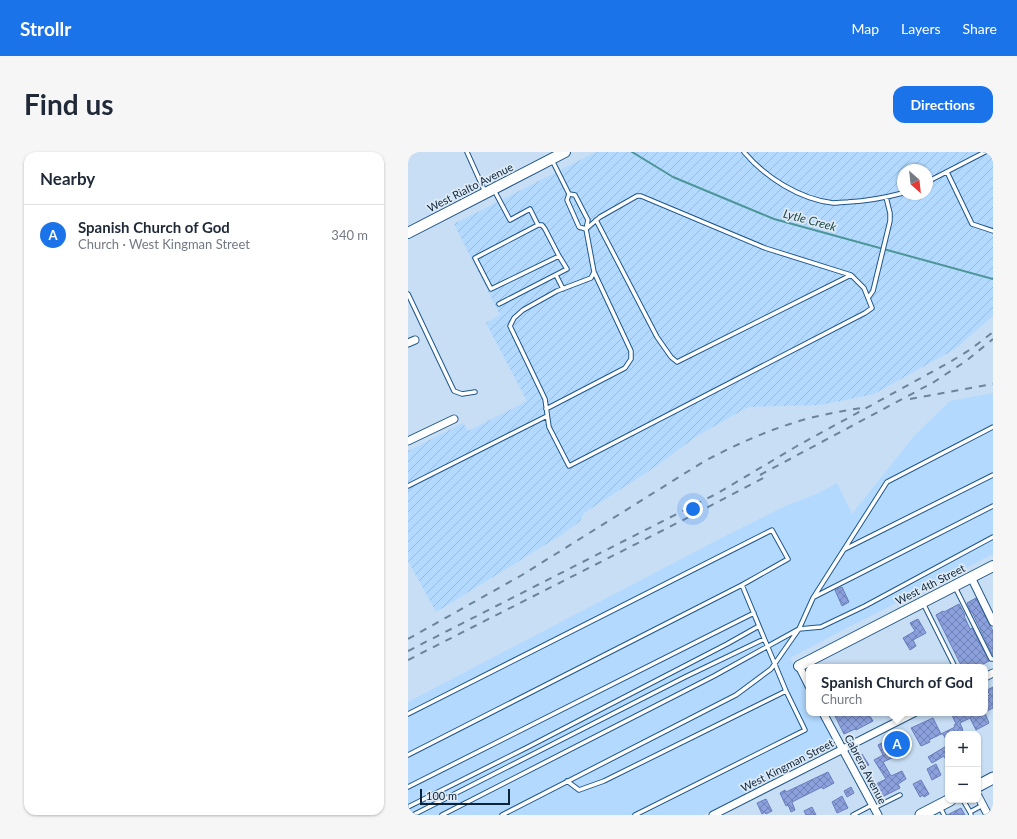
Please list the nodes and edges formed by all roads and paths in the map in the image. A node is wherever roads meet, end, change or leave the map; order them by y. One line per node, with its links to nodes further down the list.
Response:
1 (467, 152): 8 (lane)
2 (565, 152): 5 (street, West Rialto Avenue)
3 (744, 152): 11 (lane)
4 (985, 152): 6 (lane)
5 (552, 158): 8 (street, West Rialto Avenue); 9 (lane)
6 (947, 172): 7 (lane); 15 (lane)
7 (933, 179)
8 (490, 191): 13 (lane); 16 (street, West Rialto Avenue)
9 (569, 194): 14 (lane); 14 (lane)
10 (897, 194): 11 (lane)
11 (886, 197): 23 (lane)
12 (596, 220): 14 (lane); 20 (lane); 20 (lane)
13 (538, 225): 17 (lane); 17 (lane)
14 (586, 229): 18 (lane)
15 (993, 231)
16 (408, 233)
17 (559, 256): 19 (lane)
18 (594, 272): 21 (lane); 28 (lane)
19 (556, 275): 21 (lane); 24 (lane)
20 (851, 275): 23 (lane)
21 (563, 289): 28 (lane)
22 (408, 294): 27 (lane)
23 (868, 298): 29 (lane)
24 (499, 304)
25 (415, 340): 26 (street)
26 (408, 343)
27 (475, 392)
28 (546, 409): 29 (lane)
29 (547, 416): 34 (lane)
30 (454, 419): 32 (street)
31 (993, 428): 37 (lane)
32 (408, 441)
33 (993, 475): 37 (lane)
34 (408, 486)
35 (993, 506): 42 (lane)
36 (993, 537): 47 (lane)
37 (844, 549): 42 (lane)
38 (993, 566): 39 (street, West 4th Street)
39 (970, 577): 41 (street, West 4th Street); 45 (street)
40 (742, 585): 44 (lane); 56 (lane); 60 (lane)
41 (954, 586): 43 (street, West 4th Street); 50 (lane)
42 (813, 598): 47 (lane)
43 (922, 602): 52 (lane); 53 (street, West 4th Street)
44 (754, 613): 46 (lane); 64 (lane)
45 (993, 622)
46 (759, 626): 48 (lane); 70 (lane)
47 (799, 629): 49 (lane); 51 (lane)
48 (764, 639): 49 (lane); 73 (lane)
49 (767, 645): 51 (lane); 74 (lane)
50 (993, 659)
51 (775, 663): 55 (lane); 62 (lane)
52 (953, 664)
53 (798, 666): 54 (street)
54 (806, 681)
55 (786, 691): 62 (lane); 76 (lane)
56 (408, 714)
57 (825, 716): 59 (street, Cabrera Avenue)
58 (908, 716): 59 (street, West Kingman Street)
59 (842, 749): 69 (street, Cabrera Avenue); 77 (street, West Kingman Street)
60 (408, 755)
61 (993, 778): 63 (main road)
62 (567, 781): 75 (lane)
63 (981, 784)
64 (408, 787)
65 (900, 795): 69 (lane)
66 (981, 801): 68 (street)
67 (964, 803): 72 (lane)
68 (983, 805): 72 (lane); 81 (street)
69 (873, 806): 78 (lane); 79 (street, Cabrera Avenue)
70 (408, 807)
71 (941, 810): 80 (main road)
72 (970, 814)
73 (413, 815)
74 (442, 815)
75 (502, 815)
76 (635, 815)
77 (713, 815)
78 (853, 815)
79 (878, 815)
80 (921, 815)
81 (988, 815)

